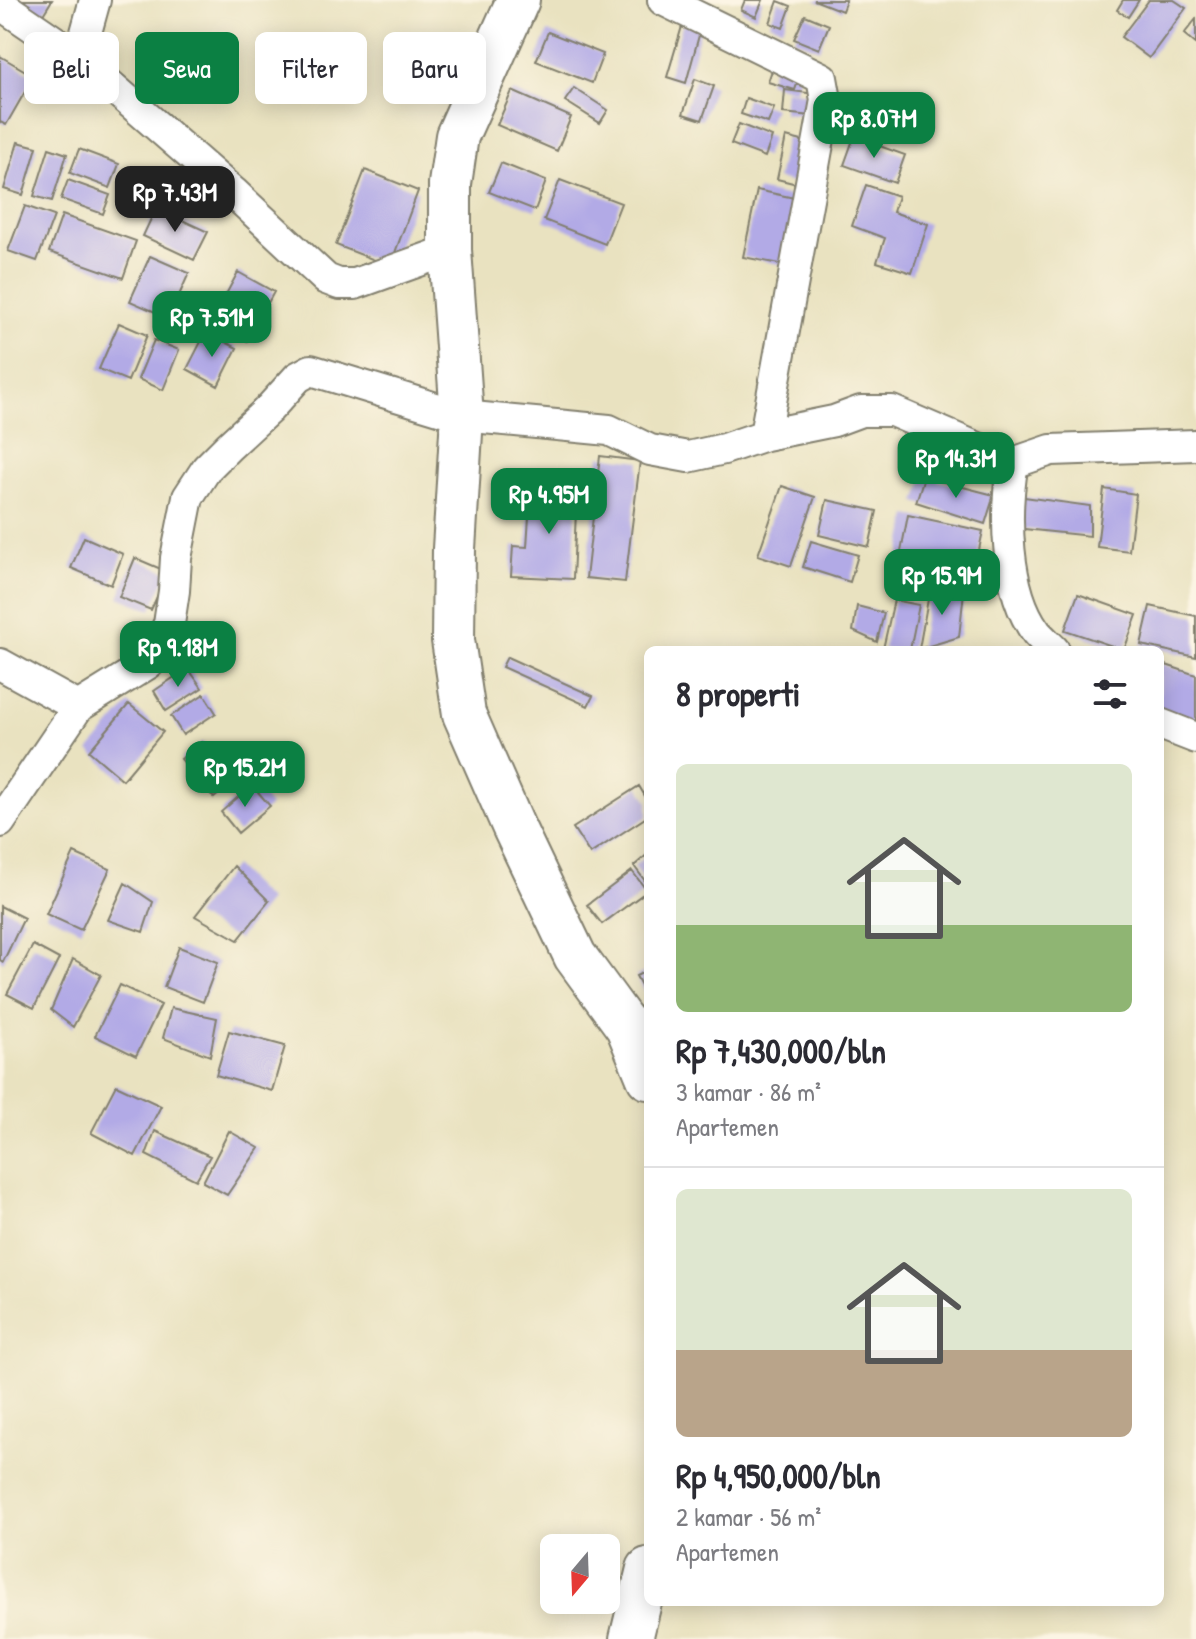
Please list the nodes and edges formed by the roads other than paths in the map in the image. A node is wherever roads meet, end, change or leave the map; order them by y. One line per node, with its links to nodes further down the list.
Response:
1 (95, 0): 6 (street)
2 (663, 0): 10 (street)
3 (510, 3): 8 (street)
4 (0, 4): 5 (street)
5 (41, 32)
6 (86, 32)
7 (119, 93): 8 (street)
8 (450, 250): 9 (street)
9 (462, 416): 10 (street); 15 (street); 19 (street)
10 (765, 435): 12 (street)
11 (1196, 445): 12 (street)
12 (1013, 463): 13 (street)
13 (1050, 646)
14 (0, 664): 15 (street)
15 (78, 707): 18 (street)
16 (1164, 726): 17 (street)
17 (1196, 738)
18 (0, 822)
19 (644, 1068)
20 (644, 1585): 21 (street)
21 (631, 1639)

